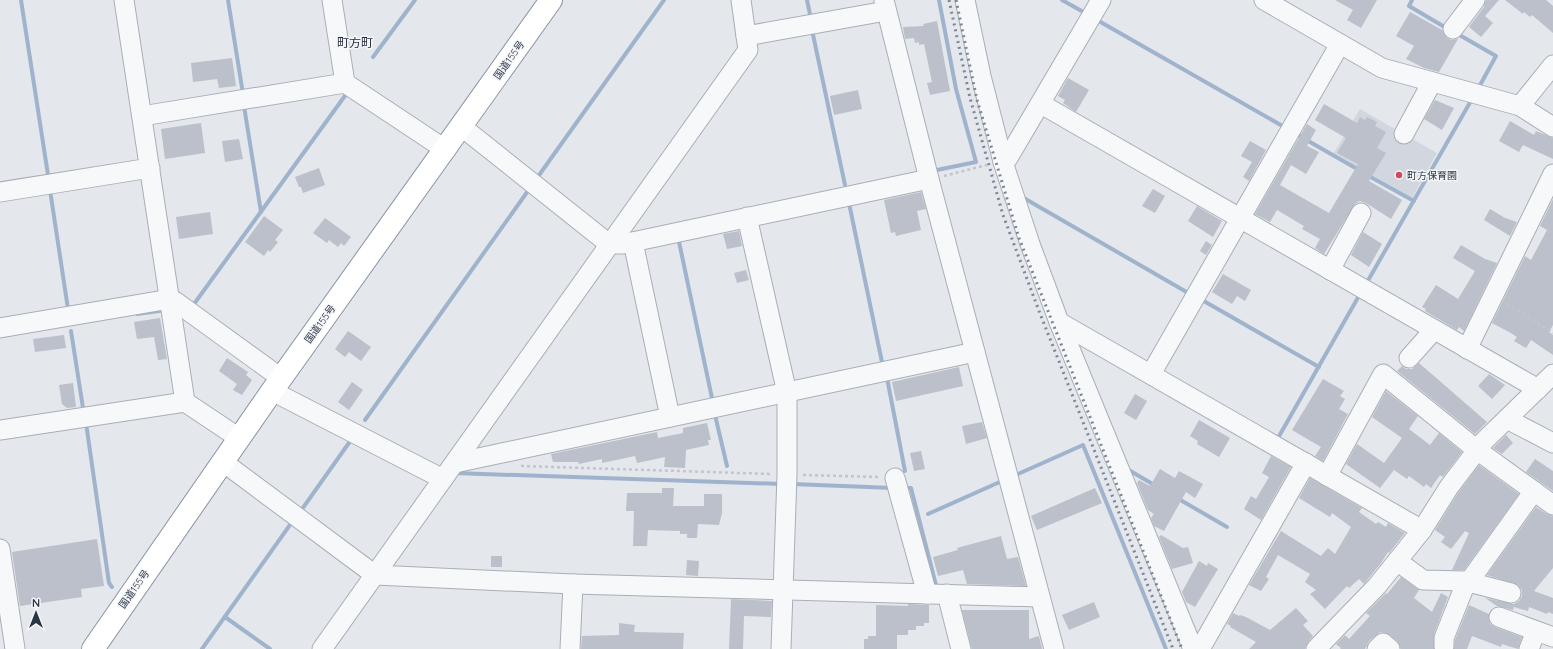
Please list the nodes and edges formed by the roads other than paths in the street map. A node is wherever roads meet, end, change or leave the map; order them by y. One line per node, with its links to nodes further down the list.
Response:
1 (124, 0): 18 (street)
2 (332, 0): 15 (street)
3 (551, 0): 19 (highway, 国道155号)
4 (741, 0): 11 (street)
5 (965, 0): 23 (street)
6 (1101, 0): 16 (street)
7 (1264, 0): 12 (street)
8 (1475, 0): 10 (street)
9 (885, 5): 11 (street); 26 (street)
10 (1454, 29)
11 (746, 36): 32 (street)
12 (1340, 44): 14 (street); 30 (street)
13 (1553, 64): 17 (street)
14 (1432, 82): 17 (street); 21 (street)
15 (345, 83): 18 (street); 22 (street)
16 (1041, 104): 23 (street); 30 (street)
17 (1520, 106): 20 (street)
18 (142, 116): 24 (street)
19 (462, 126): 22 (highway, 国道155号); 32 (street)
20 (1553, 127)
21 (1404, 134)
22 (446, 150): 43 (highway, 国道155号)
23 (1004, 162): 35 (street)
24 (150, 168): 27 (street); 34 (street)
25 (1553, 174): 38 (street)
26 (929, 179): 29 (street); 39 (street)
27 (0, 192)
28 (1361, 213): 33 (street)
29 (747, 217): 31 (street); 45 (street)
30 (1240, 219): 33 (street); 41 (street)
31 (632, 242): 32 (street); 47 (street)
32 (609, 244): 55 (street)
33 (1330, 270): 37 (street)
34 (170, 299): 36 (street); 43 (street); 46 (street)
35 (1059, 322): 41 (street); 81 (street)
36 (0, 328)
37 (1434, 330): 38 (street); 40 (street)
38 (1466, 349): 44 (street)
39 (975, 352): 45 (street); 69 (street)
40 (1409, 358)
41 (1151, 374): 54 (street)
42 (1553, 374): 44 (street)
43 (276, 385): 50 (highway, 国道155号); 55 (street)
44 (1538, 389): 48 (street)
45 (787, 393): 47 (street); 66 (street)
46 (184, 402): 49 (street); 50 (street)
47 (670, 417): 55 (street)
48 (1507, 419): 51 (street); 52 (street)
49 (0, 430)
50 (239, 438): 53 (highway, 国道155号)
51 (1552, 440)
52 (1477, 450): 56 (street); 58 (street); 60 (street)
53 (223, 462): 63 (street); 75 (highway, 国道155号)
54 (1306, 463): 56 (street); 82 (street)
55 (447, 473): 63 (street)
56 (1327, 476): 60 (street)
57 (897, 485): 68 (street)
58 (1534, 491): 59 (street); 64 (street)
59 (1553, 505)
60 (1422, 530): 62 (street)
61 (0, 549): 74 (street)
62 (1397, 561): 64 (street); 73 (street)
63 (375, 575): 65 (street); 76 (street)
64 (1469, 582): 67 (street); 72 (street)
65 (573, 584): 66 (street); 77 (street)
66 (784, 589): 68 (street); 78 (street)
67 (1511, 593)
68 (937, 594): 69 (street); 79 (street)
69 (1040, 597): 80 (street)
70 (1499, 617): 71 (street)
71 (1545, 634): 85 (street)
72 (1444, 646)
73 (1322, 647)
74 (15, 649)
75 (92, 649)
76 (322, 649)
77 (570, 649)
78 (781, 649)
79 (961, 649)
80 (1054, 649)
81 (1193, 649)
82 (1200, 649)
83 (1377, 649): 84 (street)
84 (1390, 649)
85 (1529, 649)

